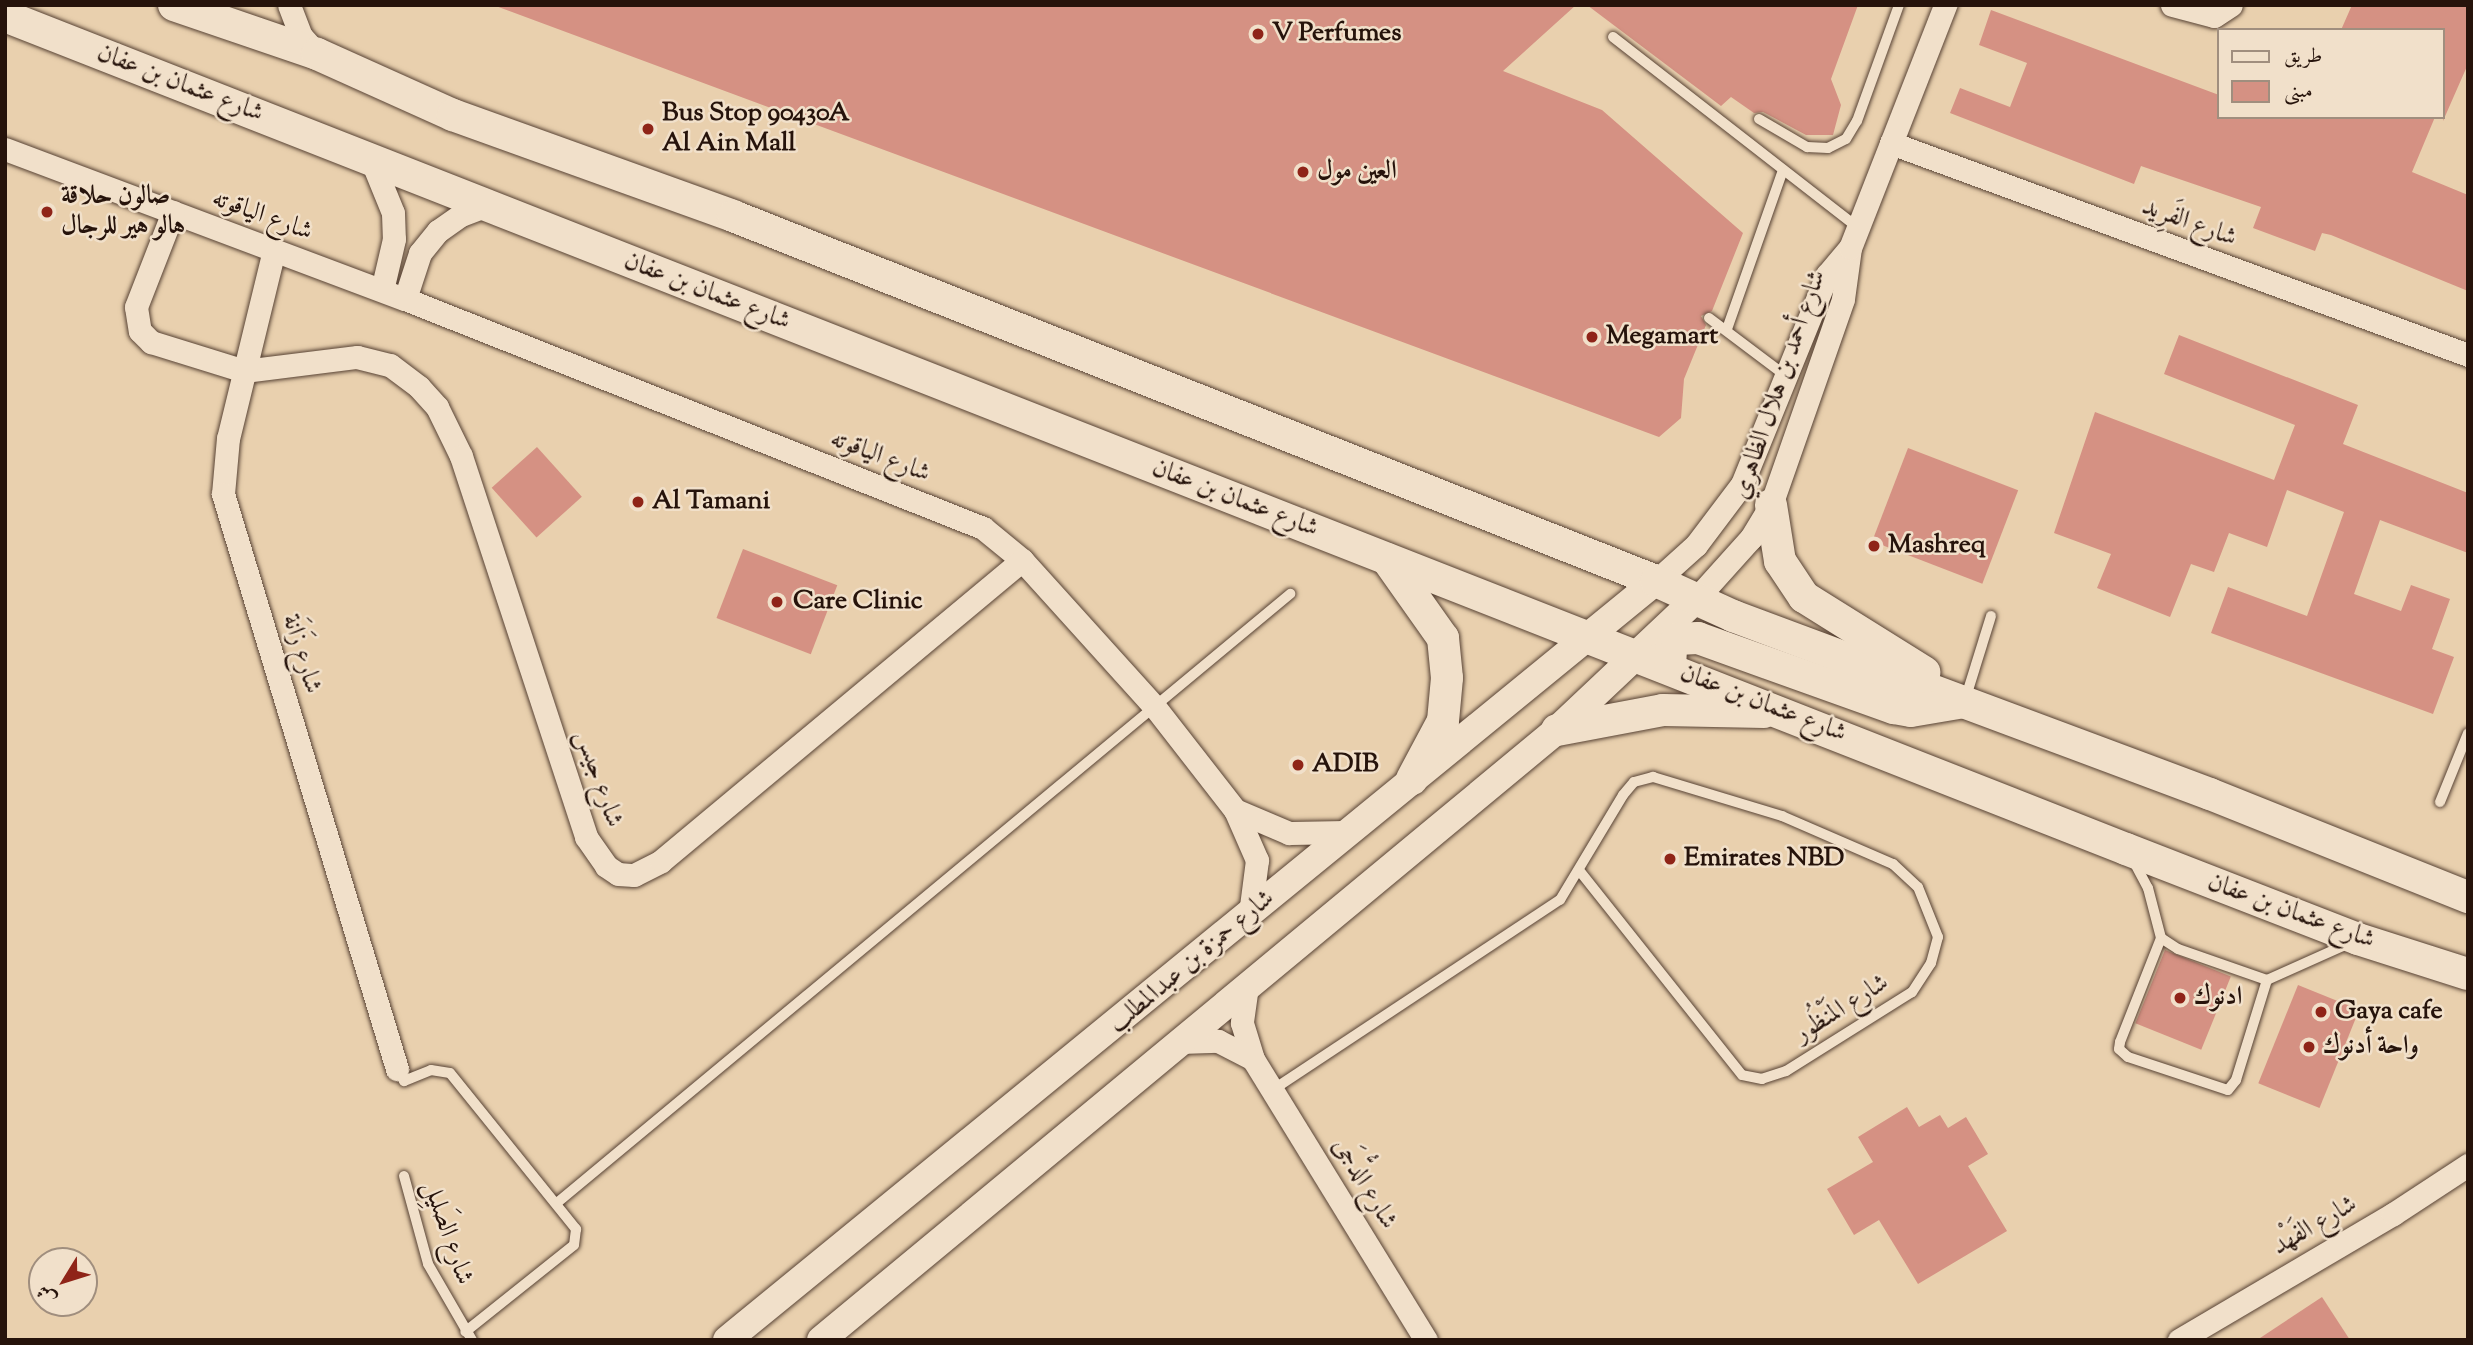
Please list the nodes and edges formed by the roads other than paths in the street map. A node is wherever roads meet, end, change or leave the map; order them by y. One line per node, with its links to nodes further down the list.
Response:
1 (174, 5): 7 (main road)
2 (289, 5): 10 (street)
3 (1899, 5): 11 (lane)
4 (1945, 5): 12 (street, شارع أحمد بن هلال الظاهري)
5 (2172, 5): 6 (street)
6 (2231, 5)
7 (224, 13): 10 (main road)
8 (5, 16): 14 (main road, شارع عثمان بن عفان)
9 (1613, 37): 15 (lane)
10 (317, 54): 30 (main road)
11 (1759, 119)
12 (1891, 143): 18 (street, شارع أحمد بن هلال الظاهري); 24 (street, شارع الفَرِيد)
13 (5, 149): 17 (street, شارع الياقوته)
14 (371, 159): 16 (main road, شارع عثمان بن عفان); 20 (street)
15 (1783, 170): 18 (lane); 23 (lane)
16 (487, 205): 21 (street); 28 (main road, شارع عثمان بن عفان)
17 (173, 212): 19 (street, شارع الياقوته); 25 (street)
18 (1854, 238): 26 (street, شارع أحمد بن هلال الظاهري); 27 (street, شارع أحمد بن هلال الظاهري)
19 (274, 250): 20 (street, شارع الياقوته); 25 (street, شارع زَانَة)
20 (382, 290): 21 (street, شارع الياقوته)
21 (405, 299): 29 (street, شارع الياقوته)
22 (1709, 318): 23 (lane)
23 (1727, 329): 26 (lane)
24 (2468, 355)
25 (244, 371): 29 (street, شارع جيس); 57 (street, شارع زَانَة)
26 (1786, 376): 30 (street, شارع أحمد بن هلال الظاهري)
27 (1771, 505): 32 (street, شارع أحمد بن هلال الظاهري); 37 (main road)
28 (1387, 559): 34 (main road, شارع عثمان بن عفان); 42 (main road)
29 (1022, 560): 38 (street, شارع الياقوته)
30 (1656, 581): 32 (main road); 34 (street, شارع حمزة بن عبدالمطلب)
31 (1290, 594): 38 (lane)
32 (1696, 599): 35 (street, شارع حمزة بن عبدالمطلب); 37 (main road)
33 (1992, 616): 37 (lane)
34 (1590, 635): 35 (main road, شارع عثمان بن عفان); 42 (street, شارع حمزة بن عبدالمطلب)
35 (1637, 656): 36 (main road, شارع عثمان بن عفان); 40 (street, شارع حمزة بن عبدالمطلب)
36 (1670, 668): 37 (main road); 39 (main road, شارع عثمان بن عفان)
37 (1965, 701): 48 (main road)
38 (1154, 706): 44 (street, شارع الياقوته); 61 (lane)
39 (1788, 713): 40 (main road); 46 (main road, شارع عثمان بن عفان)
40 (1557, 730): 54 (street, شارع حمزة بن عبدالمطلب)
41 (2468, 733): 43 (lane)
42 (1412, 779): 45 (street, شارع حمزة بن عبدالمطلب)
43 (2440, 802)
44 (1235, 810): 45 (street, شارع الياقوته); 49 (street, شارع الياقوته)
45 (1347, 832): 49 (street, شارع حمزة بن عبدالمطلب)
46 (2126, 849): 50 (lane); 51 (main road, شارع عثمان بن عفان)
47 (1580, 871): 47 (lane, شارع المَنْظُور); 58 (lane, شارع المَنْظُور)
48 (2468, 897)
49 (1250, 914): 65 (street, شارع حمزة بن عبدالمطلب)
50 (2161, 938): 53 (lane); 53 (lane)
51 (2358, 939): 52 (main road, شارع عثمان بن عفان); 53 (lane)
52 (2466, 974)
53 (2267, 981)
54 (1247, 986): 55 (street, شارع حمزة بن عبدالمطلب); 56 (street, شارع الدُّجَى)
55 (1180, 1042): 56 (street, شارع الدُّجَى); 66 (street, شارع حمزة بن عبدالمطلب)
56 (1253, 1059): 58 (street, شارع الدُّجَى)
57 (397, 1069): 61 (lane)
58 (1274, 1089): 63 (street, شارع الدُّجَى)
59 (2468, 1165): 64 (street, شارع الفَهْد)
60 (404, 1176): 62 (lane, شارع الصَليِل)
61 (558, 1202): 62 (lane)
62 (469, 1336)
63 (1420, 1337)
64 (2186, 1338)
65 (727, 1340)
66 (821, 1340)

